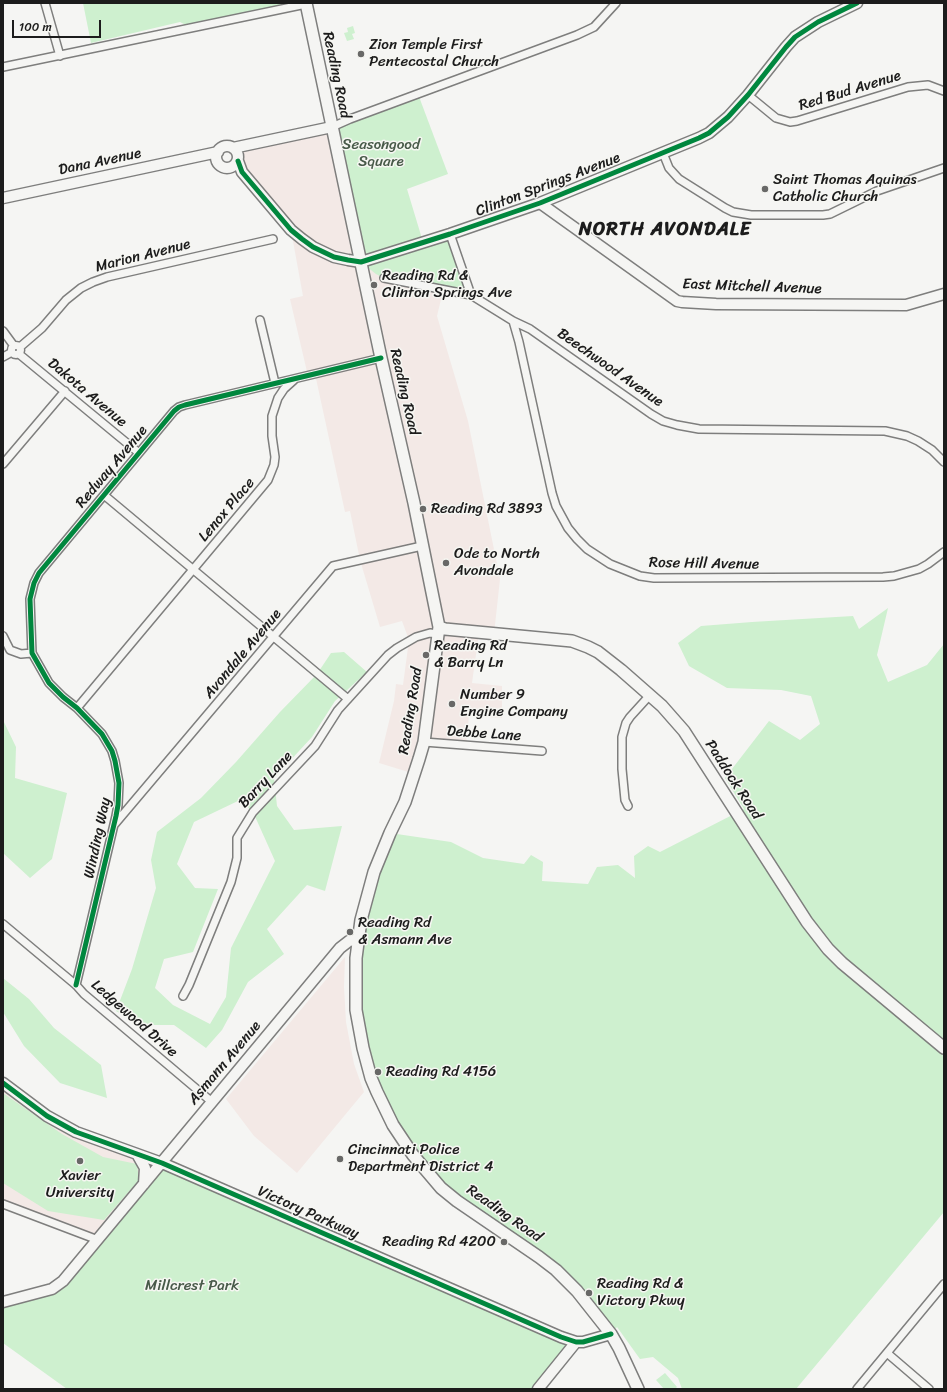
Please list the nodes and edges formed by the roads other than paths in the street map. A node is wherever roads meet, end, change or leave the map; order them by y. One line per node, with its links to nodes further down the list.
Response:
1 (45, 3): 5 (street)
2 (616, 3): 9 (street)
3 (857, 3): 8 (street, Clinton Springs Avenue)
4 (306, 4): 5 (street); 9 (main road, Reading Road)
5 (60, 56): 6 (street)
6 (3, 67)
7 (944, 91): 8 (street, Red Bud Avenue)
8 (748, 94): 10 (street, Clinton Springs Avenue)
9 (332, 127): 12 (street); 18 (main road, Reading Road)
10 (663, 153): 13 (street); 15 (street, Clinton Springs Avenue)
11 (217, 157): 12 (street, Clinton Springs Avenue); 12 (street, Dana Avenue); 14 (street, Dana Avenue)
12 (235, 158): 18 (street, Clinton Springs Avenue)
13 (944, 168)
14 (3, 198)
15 (540, 204): 16 (street, Clinton Springs Avenue); 20 (street, East Mitchell Avenue)
16 (450, 234): 18 (street, Clinton Springs Avenue); 21 (street)
17 (273, 239): 25 (street, Marion Avenue)
18 (361, 262): 27 (main road, Reading Road)
19 (384, 278): 21 (street)
20 (944, 294)
21 (471, 295): 23 (street, Beechwood Avenue)
22 (260, 320): 29 (street)
23 (513, 321): 32 (street, Beechwood Avenue); 36 (street, Rose Hill Avenue)
24 (3, 331): 25 (street, Dakota Avenue)
25 (16, 350): 26 (street, Marion Avenue); 30 (street, Dakota Avenue)
26 (3, 357)
27 (381, 358): 28 (street); 35 (main road, Reading Road)
28 (296, 378): 29 (street, Redway Avenue); 37 (street, Lenox Place)
29 (275, 383): 31 (street, Redway Avenue)
30 (65, 391): 31 (street, Dakota Avenue); 33 (street)
31 (139, 453): 34 (street, Redway Avenue)
32 (944, 462)
33 (3, 464)
34 (104, 495): 37 (street); 41 (street, Redway Avenue)
35 (422, 546): 38 (main road, Reading Road); 40 (street, Avondale Avenue)
36 (944, 552)
37 (194, 570): 40 (street); 44 (street, Lenox Place)
38 (438, 631): 42 (main road, Paddock Road); 43 (street, Barry Lane); 45 (main road, Reading Road)
39 (3, 636): 41 (street)
40 (274, 637): 43 (street); 48 (street, Avondale Avenue)
41 (32, 652): 44 (street, Winding Way)
42 (650, 695): 47 (street); 53 (main road, Paddock Road)
43 (348, 699): 52 (street, Barry Lane)
44 (77, 708): 48 (street, Winding Way)
45 (424, 742): 46 (street, Debbe Lane); 50 (main road, Reading Road)
46 (542, 751)
47 (628, 806)
48 (113, 827): 51 (street, Winding Way)
49 (3, 924): 51 (street, Ledgewood Drive)
50 (358, 939): 55 (street, Asmann Avenue); 63 (main road, Reading Road)
51 (76, 985): 55 (street, Ledgewood Drive)
52 (184, 996)
53 (944, 1048)
54 (3, 1082): 56 (street, Victory Parkway)
55 (212, 1102): 57 (street, Asmann Avenue)
56 (137, 1154): 57 (street, Victory Parkway); 58 (street)
57 (162, 1163): 58 (street, Asmann Avenue); 64 (street, Victory Parkway)
58 (144, 1184): 60 (street, Asmann Avenue)
59 (3, 1204): 60 (street)
60 (98, 1240): 62 (street, Asmann Avenue)
61 (944, 1284): 65 (street)
62 (3, 1302)
63 (611, 1334): 64 (street, Victory Parkway); 67 (main road, Reading Road)
64 (576, 1342): 66 (street)
65 (887, 1353): 68 (street); 69 (street)
66 (538, 1389)
67 (638, 1389)
68 (857, 1389)
69 (929, 1389)

